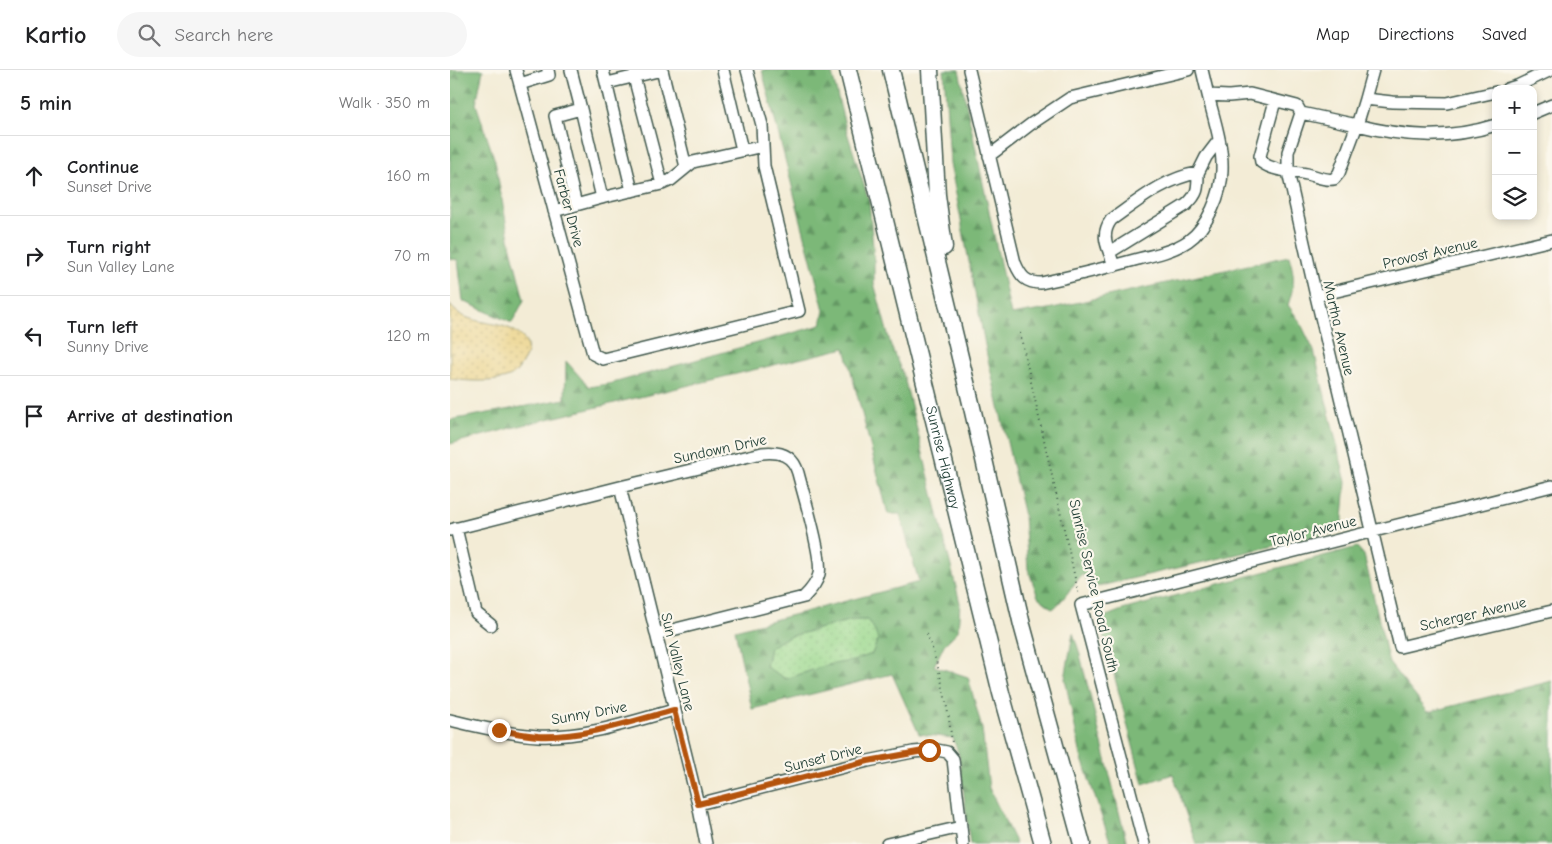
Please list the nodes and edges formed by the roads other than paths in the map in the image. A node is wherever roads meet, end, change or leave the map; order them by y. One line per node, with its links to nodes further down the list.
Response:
1 (516, 70): 19 (street, Farber Drive)
2 (567, 70): 16 (street)
3 (571, 70): 26 (street)
4 (603, 70): 18 (street)
5 (662, 70): 17 (street); 35 (street)
6 (723, 70): 33 (street)
7 (747, 70): 32 (street)
8 (848, 70): 64 (highway, Sunrise Highway)
9 (891, 70): 47 (highway)
10 (930, 70): 47 (highway)
11 (969, 70): 34 (street)
12 (1202, 70): 22 (street)
13 (1373, 70): 23 (street)
14 (1551, 70): 20 (street)
15 (1181, 71): 34 (street)
16 (549, 72): 19 (street)
17 (634, 77): 18 (street); 38 (street)
18 (607, 83): 39 (street)
19 (520, 84): 42 (street, Farber Drive)
20 (1519, 85)
21 (1492, 93): 23 (street)
22 (1208, 95): 24 (street); 31 (street)
23 (1365, 99): 29 (street)
24 (1275, 101): 28 (street); 36 (street)
25 (1552, 104): 27 (street)
26 (581, 109): 40 (street); 41 (street)
27 (1537, 111)
28 (1301, 113): 29 (street); 36 (street, Martha Avenue)
29 (1357, 125): 30 (street); 36 (street)
30 (1492, 126)
31 (1218, 140): 37 (street); 45 (street)
32 (763, 146): 33 (street); 42 (street, Farber Drive)
33 (742, 150): 35 (street)
34 (990, 156): 45 (street)
35 (686, 167): 38 (street)
36 (1288, 172): 46 (street, Martha Avenue)
37 (1198, 173): 44 (street); 44 (street)
38 (662, 184): 39 (street)
39 (632, 190): 40 (street)
40 (602, 198): 41 (street)
41 (576, 205): 42 (street)
42 (554, 211)
43 (1552, 240): 46 (street, Provost Avenue)
44 (1110, 252): 45 (street)
45 (1114, 266)
46 (1316, 296): 51 (street, Martha Avenue)
47 (971, 403): 65 (highway)
48 (620, 486): 50 (street, Sundown Drive); 55 (street, Sun Valley Lane); 55 (street, Sundown Drive)
49 (1552, 486): 51 (street, Taylor Avenue)
50 (453, 529): 54 (street)
51 (1373, 532): 52 (street, Taylor Avenue); 56 (street, Martha Avenue)
52 (1081, 605): 66 (street, Sunrise Service Road South)
53 (1552, 611): 56 (street, Scherger Avenue)
54 (491, 625)
55 (656, 634): 57 (street, Sun Valley Lane)
56 (1400, 647)
57 (674, 710): 58 (street, Sunny Drive); 59 (street, Sun Valley Lane)
58 (450, 720)
59 (698, 804): 60 (street, Sunset Drive); 61 (street, Sun Valley Lane)
60 (961, 827): 62 (street); 63 (street)
61 (706, 844)
62 (887, 844)
63 (962, 844)
64 (1042, 844)
65 (1082, 844)
66 (1144, 844)

